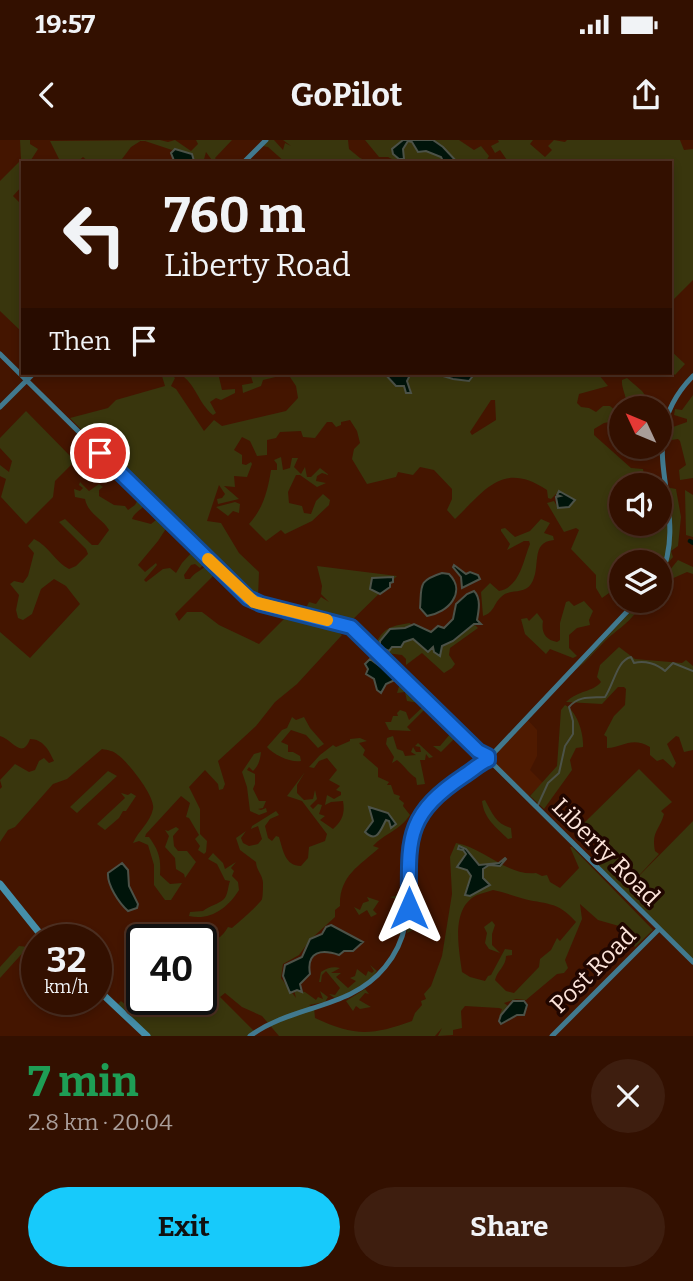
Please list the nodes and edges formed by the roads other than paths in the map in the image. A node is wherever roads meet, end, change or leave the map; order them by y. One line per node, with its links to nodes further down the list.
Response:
1 (266, 140): 2 (street)
2 (245, 161)
3 (0, 354): 4 (street, Liberty Road)
4 (21, 374)
5 (22, 375): 8 (street, Liberty Road)
6 (32, 375): 8 (street)
7 (693, 376): 9 (street)
8 (27, 380): 10 (street); 14 (street, Liberty Road)
9 (672, 406)
10 (0, 407)
11 (675, 557): 12 (street)
12 (672, 561)
13 (625, 613): 14 (street)
14 (484, 757): 17 (street, Liberty Road); 21 (street)
15 (0, 884): 16 (main road)
16 (32, 924)
17 (659, 929): 18 (street, Liberty Road); 22 (street, Post Road)
18 (693, 962)
19 (112, 1003): 20 (main road)
20 (147, 1036)
21 (250, 1036)
22 (552, 1036)

